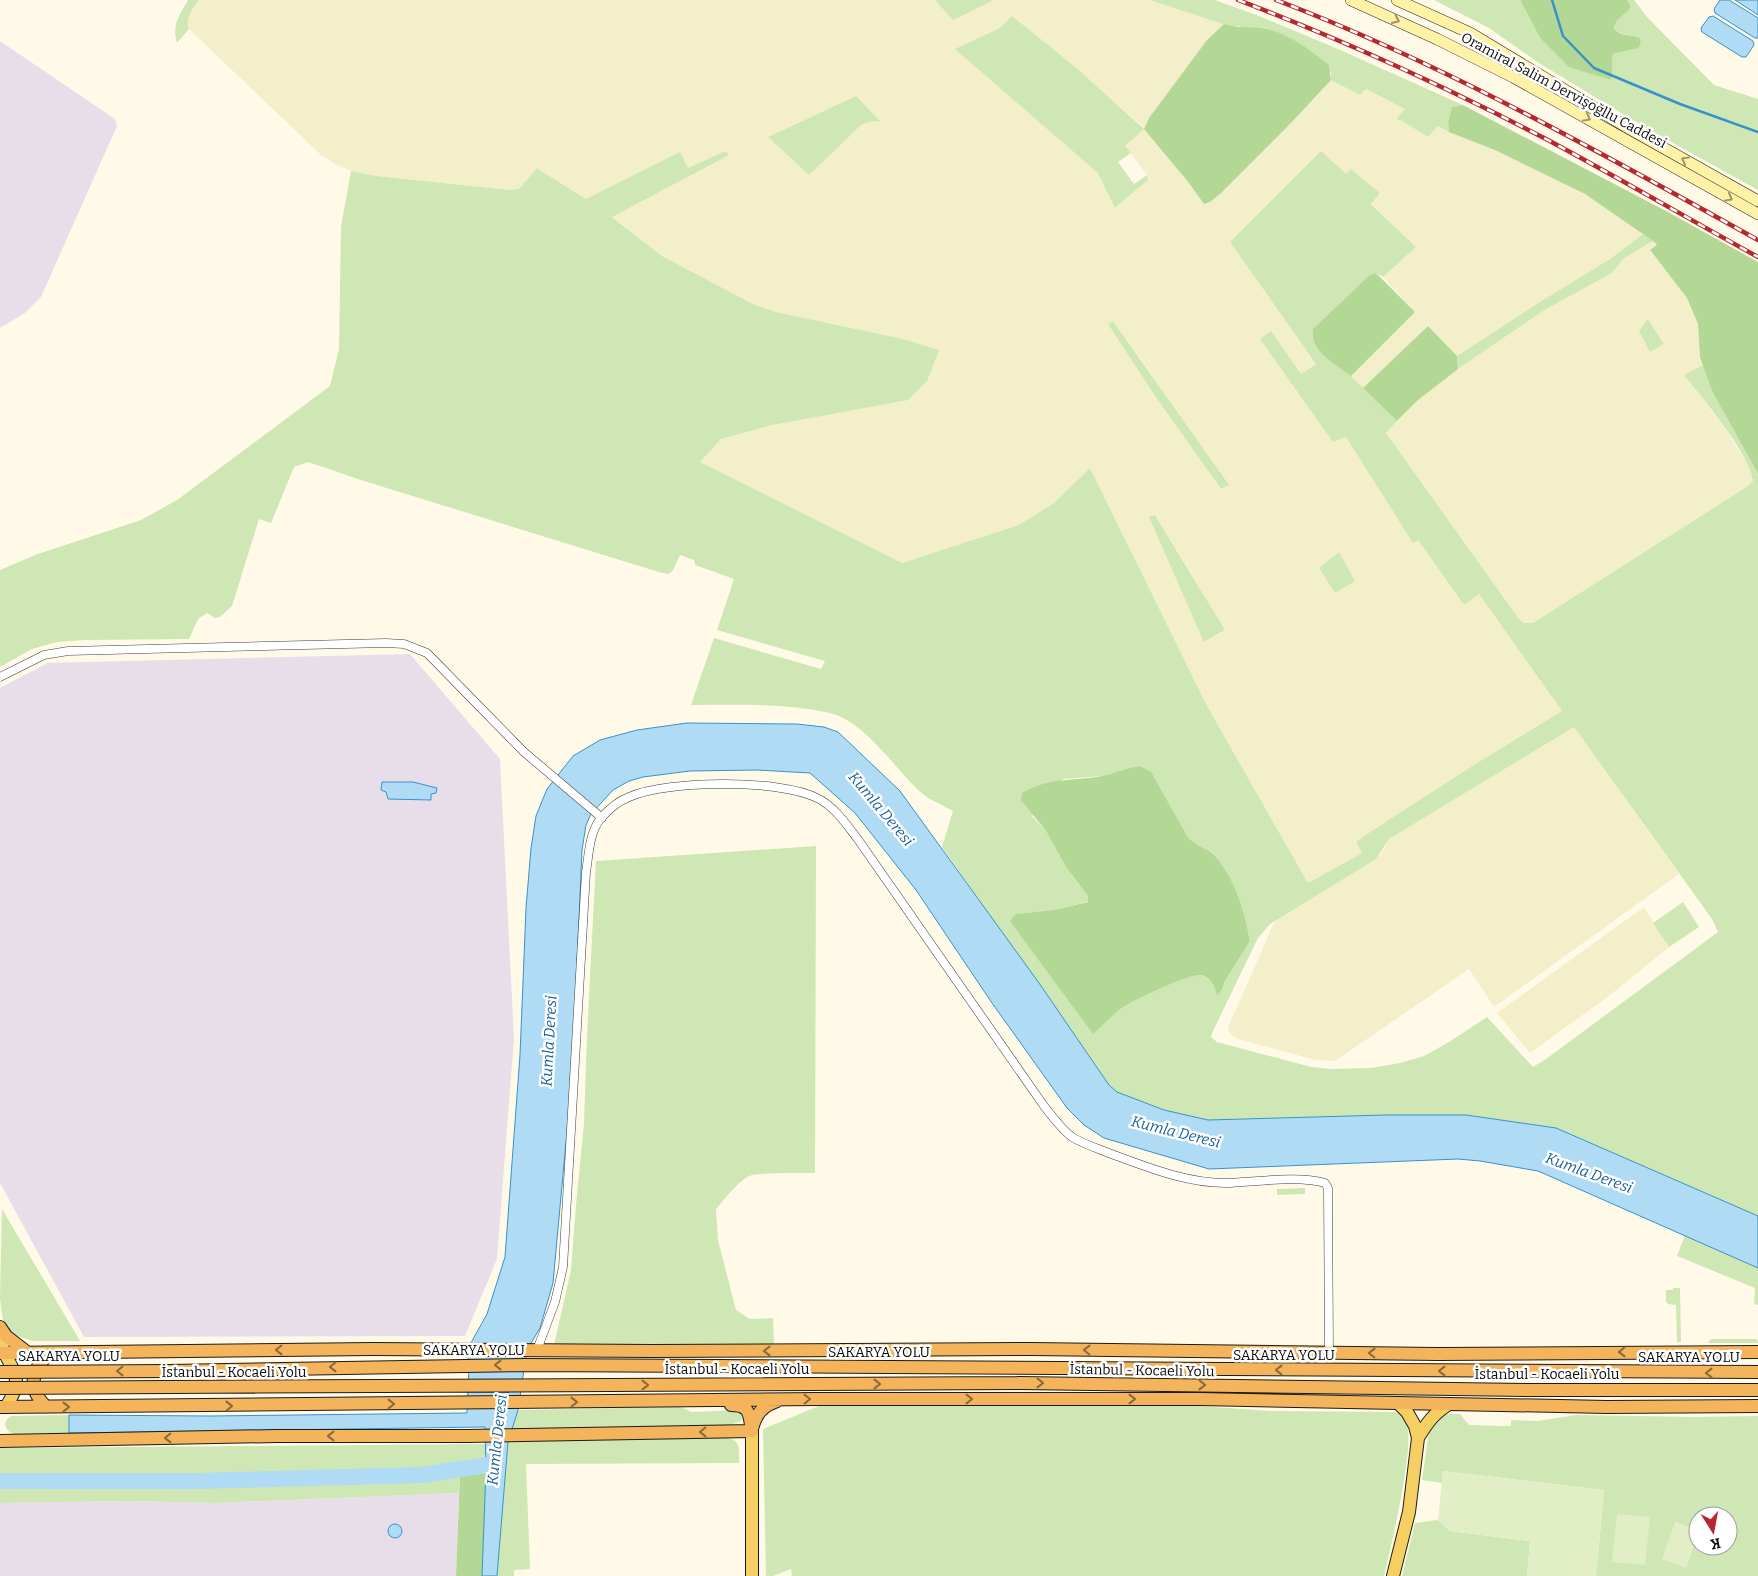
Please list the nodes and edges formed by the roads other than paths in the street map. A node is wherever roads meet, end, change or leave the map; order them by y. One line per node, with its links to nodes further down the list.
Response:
1 (1352, 0): 5 (main road, Oramiral Salim Dervişoğllu Caddesi, one-way to 5)
2 (1397, 0): 3 (main road, Oramiral Salim Dervişoğllu Caddesi)
3 (1406, 3): 4 (main road, Oramiral Salim Dervişoğllu Caddesi, one-way to 3)
4 (1758, 201)
5 (1758, 214)
6 (0, 677): 7 (street)
7 (600, 816): 11 (street); 16 (street)
8 (0, 1326): 15 (highway)
9 (0, 1339): 14 (main road)
10 (300, 1350): 11 (highway); 12 (highway, one-way to 12); 17 (highway)
11 (532, 1350): 16 (highway, one-way to 11)
12 (52, 1352): 15 (highway); 30 (highway)
13 (1758, 1352): 16 (highway, one-way to 16)
14 (2, 1353): 15 (highway); 32 (main road)
15 (28, 1353)
16 (1329, 1353)
17 (453, 1365): 18 (highway, SAKARYA YOLU, one-way to 18, bridge); 19 (highway, SAKARYA YOLU, one-way to 17)
18 (0, 1372)
19 (1758, 1372)
20 (438, 1386): 21 (highway, İstanbul - Kocaeli Yolu, bridge); 22 (highway, İstanbul - Kocaeli Yolu, one-way to 22); 27 (highway)
21 (0, 1388)
22 (1529, 1390): 23 (highway, İstanbul - Kocaeli Yolu); 31 (highway)
23 (1758, 1390)
24 (781, 1400): 25 (highway); 26 (highway, one-way to 26); 33 (highway)
25 (682, 1401): 27 (highway, one-way to 25); 33 (highway)
26 (1398, 1403): 28 (highway); 34 (main road)
27 (308, 1404): 30 (highway, one-way to 27)
28 (1449, 1404): 31 (highway); 34 (main road)
29 (1758, 1406): 31 (highway)
30 (46, 1407): 32 (highway)
31 (1721, 1407)
32 (2, 1409)
33 (752, 1431): 35 (highway, one-way to 35); 36 (main road)
34 (1418, 1438): 37 (main road)
35 (2, 1439)
36 (752, 1576)
37 (1393, 1576)

